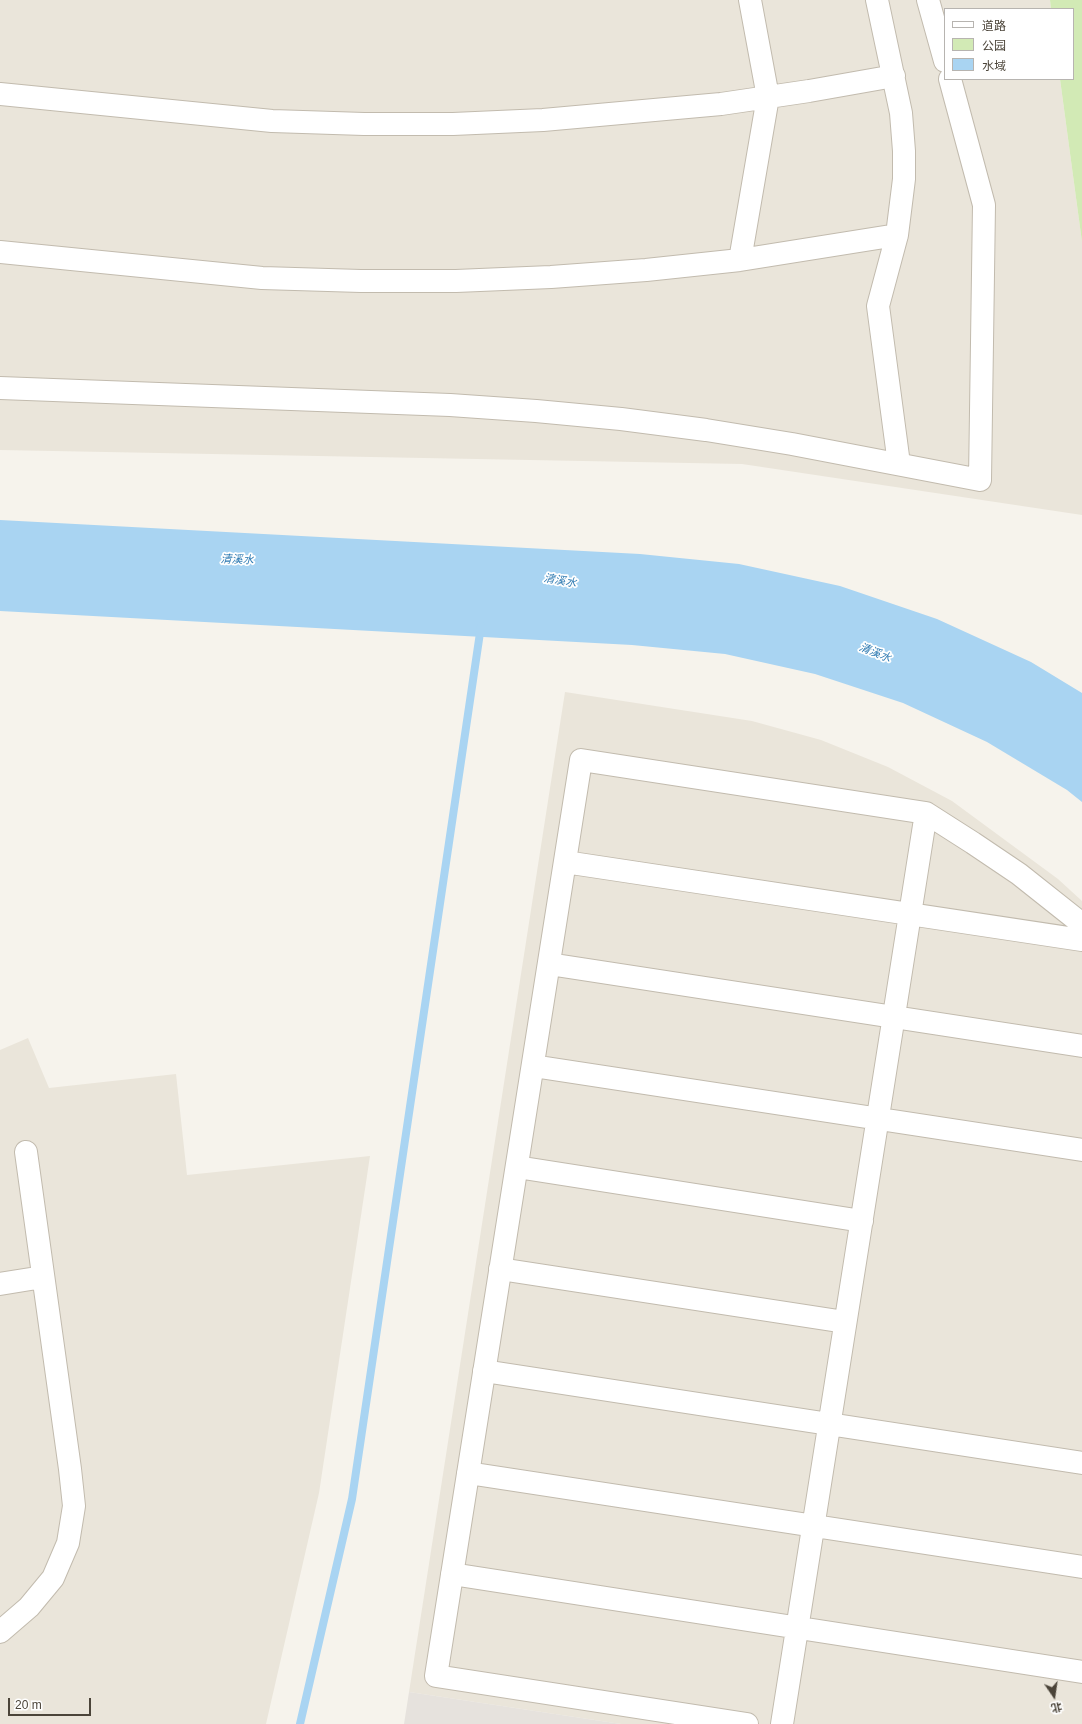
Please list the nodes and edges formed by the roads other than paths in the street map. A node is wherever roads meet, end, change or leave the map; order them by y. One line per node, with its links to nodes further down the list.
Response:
1 (750, 0): 8 (lane)
2 (877, 0): 5 (lane)
3 (928, 0): 4 (lane)
4 (944, 58)
5 (894, 76): 8 (lane); 9 (lane)
6 (950, 80): 13 (lane)
7 (0, 94): 8 (lane)
8 (768, 97): 11 (lane)
9 (897, 235): 11 (lane); 13 (lane)
10 (0, 252): 11 (lane)
11 (740, 260)
12 (0, 388): 13 (lane)
13 (899, 464)
14 (926, 813): 15 (lane); 16 (lane); 17 (lane)
15 (565, 862): 16 (lane); 19 (lane)
16 (910, 915): 18 (lane); 20 (lane)
17 (1082, 924)
18 (1082, 940)
19 (549, 964): 20 (lane); 22 (lane)
20 (894, 1017): 21 (lane); 23 (lane)
21 (1082, 1046)
22 (533, 1066): 23 (lane); 26 (lane)
23 (877, 1119): 24 (lane); 27 (lane)
24 (1082, 1150)
25 (26, 1152): 29 (lane)
26 (517, 1168): 27 (lane); 28 (lane)
27 (862, 1220): 31 (lane)
28 (500, 1269): 31 (lane); 32 (lane)
29 (43, 1277): 30 (lane); 40 (lane)
30 (0, 1284)
31 (845, 1322): 33 (lane)
32 (484, 1371): 33 (lane); 35 (lane)
33 (829, 1424): 34 (lane); 36 (lane)
34 (1082, 1463)
35 (468, 1473): 36 (lane); 38 (lane)
36 (813, 1526): 37 (lane); 39 (lane)
37 (1082, 1568)
38 (452, 1574): 39 (lane); 42 (lane)
39 (797, 1628): 41 (lane); 43 (lane)
40 (0, 1632)
41 (1082, 1672)
42 (747, 1724)
43 (782, 1724)

